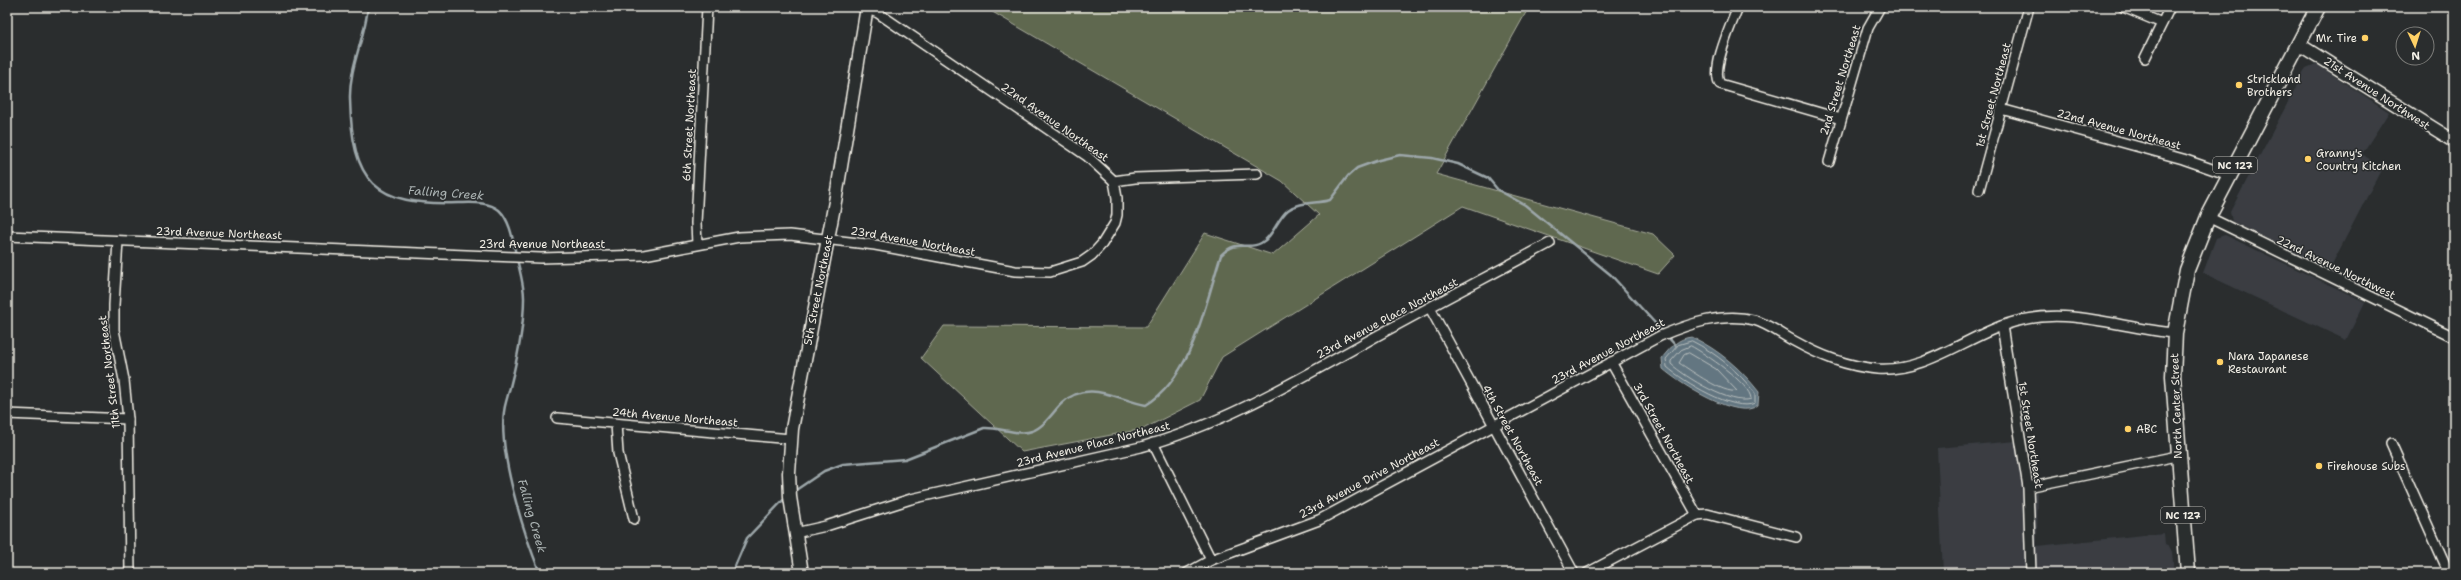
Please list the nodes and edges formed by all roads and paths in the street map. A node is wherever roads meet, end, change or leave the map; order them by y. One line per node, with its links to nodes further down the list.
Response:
1 (707, 7): 25 (street, 6th Street Northeast)
2 (865, 7): 18 (street, 22nd Avenue Northeast); 22 (street, 5th Street Northeast)
3 (1738, 7): 13 (street)
4 (1880, 7): 13 (street, 2nd Street Northeast)
5 (2029, 7): 12 (street, 1st Street Northeast)
6 (2123, 7): 9 (street)
7 (2170, 7): 9 (street)
8 (2318, 7): 10 (main road, North Center Street / NC 127)
9 (2162, 23): 11 (street)
10 (2300, 45): 14 (street, 21st Avenue Northwest); 17 (main road, North Center Street / NC 127)
11 (2145, 58)
12 (2001, 109): 17 (street, 22nd Avenue Northeast); 19 (street, 1st Street Northeast)
13 (1840, 119): 15 (street, 2nd Street Northeast)
14 (2454, 141)
15 (1829, 162)
16 (1256, 174): 18 (street)
17 (2229, 175): 20 (main road, North Center Street / NC 127)
18 (1114, 181): 22 (street, 23rd Avenue Northeast)
19 (1980, 190)
20 (2208, 217): 28 (main road, North Center Street / NC 127); 29 (street, 22nd Avenue Northwest)
21 (7, 236): 23 (street, 23rd Avenue Northeast)
22 (827, 239): 25 (street, 23rd Avenue Northeast); 36 (street, 5th Street Northeast)
23 (118, 241): 25 (street, 23rd Avenue Northeast); 33 (street, 11th Street Northeast)
24 (1550, 243): 26 (street, 23rd Avenue Place Northeast)
25 (697, 244)
26 (1430, 308): 35 (street, 4th Street Northeast); 38 (street, 23rd Avenue Place Northeast)
27 (2002, 326): 28 (street, 23rd Avenue Northeast); 30 (street, 23rd Avenue Northeast); 40 (street, 1st Street Northeast)
28 (2174, 333): 39 (main road, North Center Street / NC 127)
29 (2454, 337)
30 (1611, 362): 35 (street, 23rd Avenue Northeast); 41 (street, 3rd Street Northeast)
31 (7, 414): 33 (street)
32 (557, 418): 34 (street, 24th Avenue Northeast)
33 (128, 419): 46 (street, 11th Street Northeast)
34 (616, 424): 36 (street, 24th Avenue Northeast); 42 (street)
35 (1494, 425): 45 (street, 23rd Avenue Drive Northeast); 49 (street, 4th Street Northeast)
36 (791, 439): 43 (street, 5th Street Northeast)
37 (2391, 443): 53 (street)
38 (1153, 444): 43 (street, 23rd Avenue Place Northeast); 45 (street)
39 (2177, 456): 40 (street); 52 (main road, North Center Street / NC 127)
40 (2028, 487): 51 (street, 1st Street Northeast)
41 (1697, 515): 44 (street); 50 (street)
42 (634, 519)
43 (795, 533): 47 (street, 5th Street Northeast)
44 (1796, 537)
45 (1211, 560): 48 (street, 23rd Avenue Drive Northeast)
46 (130, 573)
47 (802, 573)
48 (1187, 573)
49 (1574, 573)
50 (1587, 573)
51 (2031, 573)
52 (2188, 573)
53 (2449, 573)

